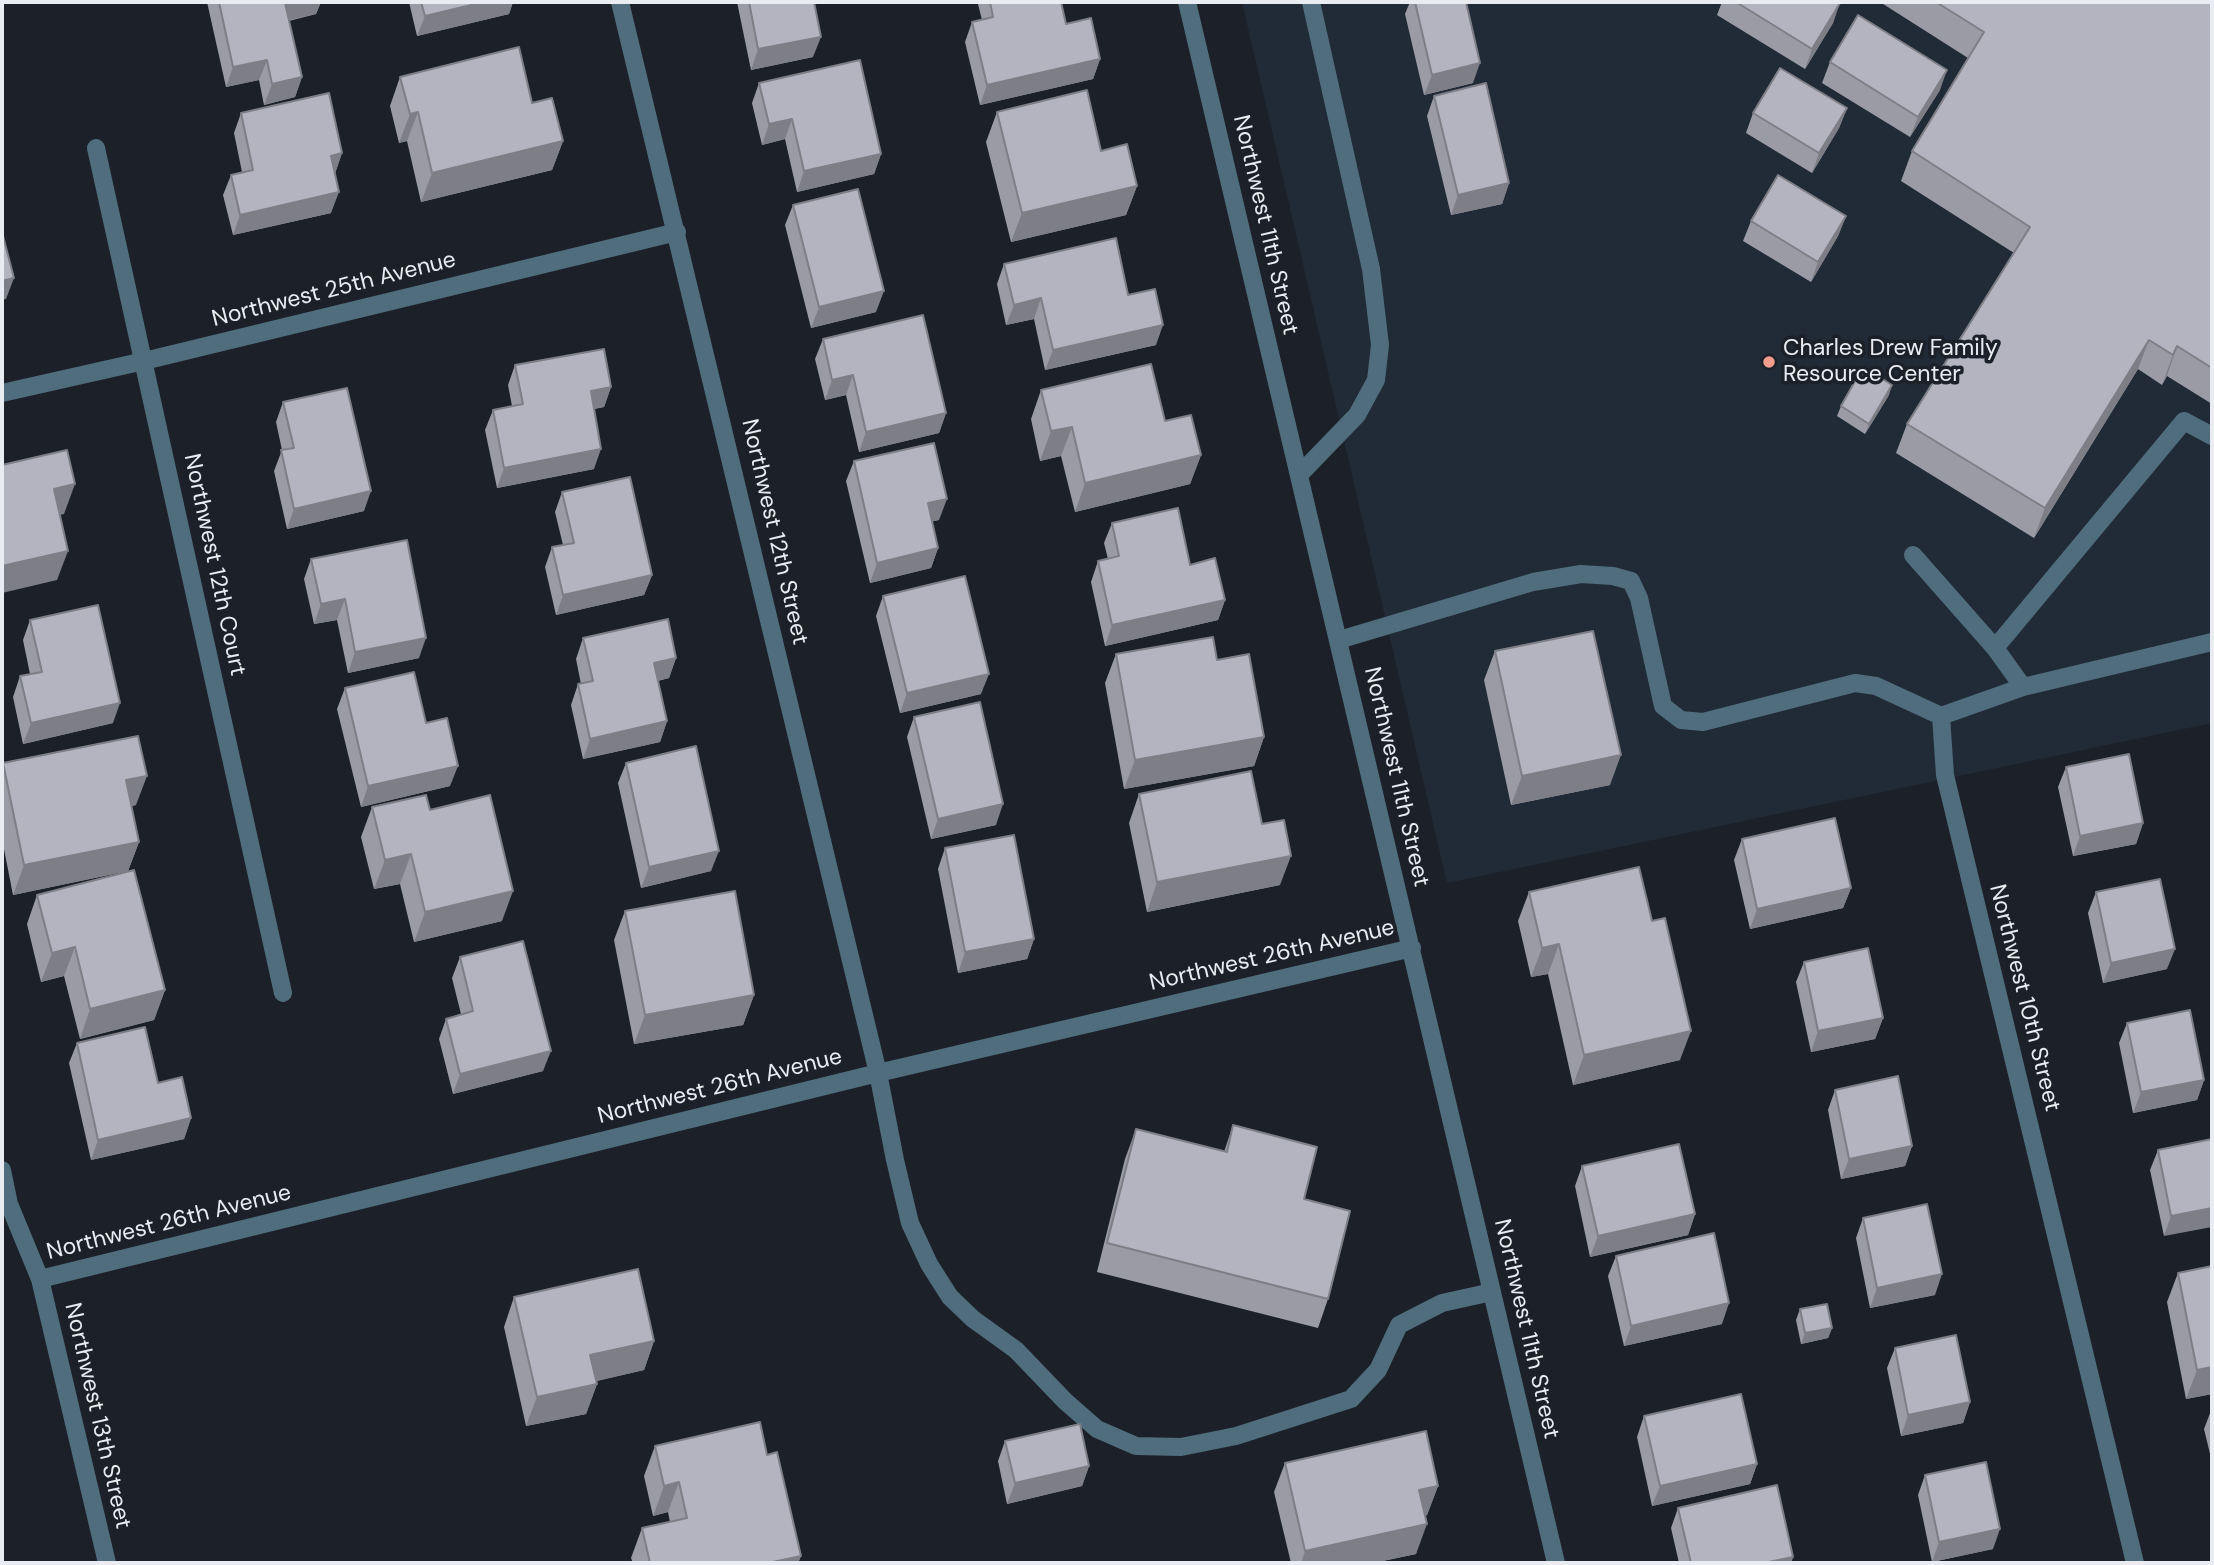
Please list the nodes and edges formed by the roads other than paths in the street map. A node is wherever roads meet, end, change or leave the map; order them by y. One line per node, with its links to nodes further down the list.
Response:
1 (620, 2): 5 (street, Northwest 12th Street)
2 (1187, 2): 9 (street, Northwest 11th Street)
3 (1311, 2): 9 (street)
4 (96, 148): 6 (street, Northwest 12th Court)
5 (677, 232): 6 (street, Northwest 25th Avenue); 18 (street, Northwest 12th Street)
6 (144, 361): 7 (street, Northwest 25th Avenue); 17 (street, Northwest 12th Court)
7 (2, 393)
8 (2212, 436): 13 (street)
9 (1299, 475): 11 (street, Northwest 11th Street)
10 (1913, 555): 13 (street)
11 (1339, 640): 15 (street); 16 (street, Northwest 11th Street)
12 (2212, 642): 14 (street)
13 (1995, 648): 14 (street)
14 (2023, 687): 15 (street)
15 (1941, 716): 24 (street, Northwest 10th Street)
16 (1412, 948): 18 (street, Northwest 26th Avenue); 21 (street, Northwest 11th Street)
17 (283, 993)
18 (878, 1073): 20 (street, Northwest 26th Avenue); 21 (street, Northwest 12th Street)
19 (2, 1170): 20 (street, Northwest 13th Street)
20 (40, 1279): 22 (street, Northwest 13th Street)
21 (1493, 1292): 23 (street, Northwest 11th Street)
22 (107, 1563)
23 (1556, 1563)
24 (2135, 1563)

